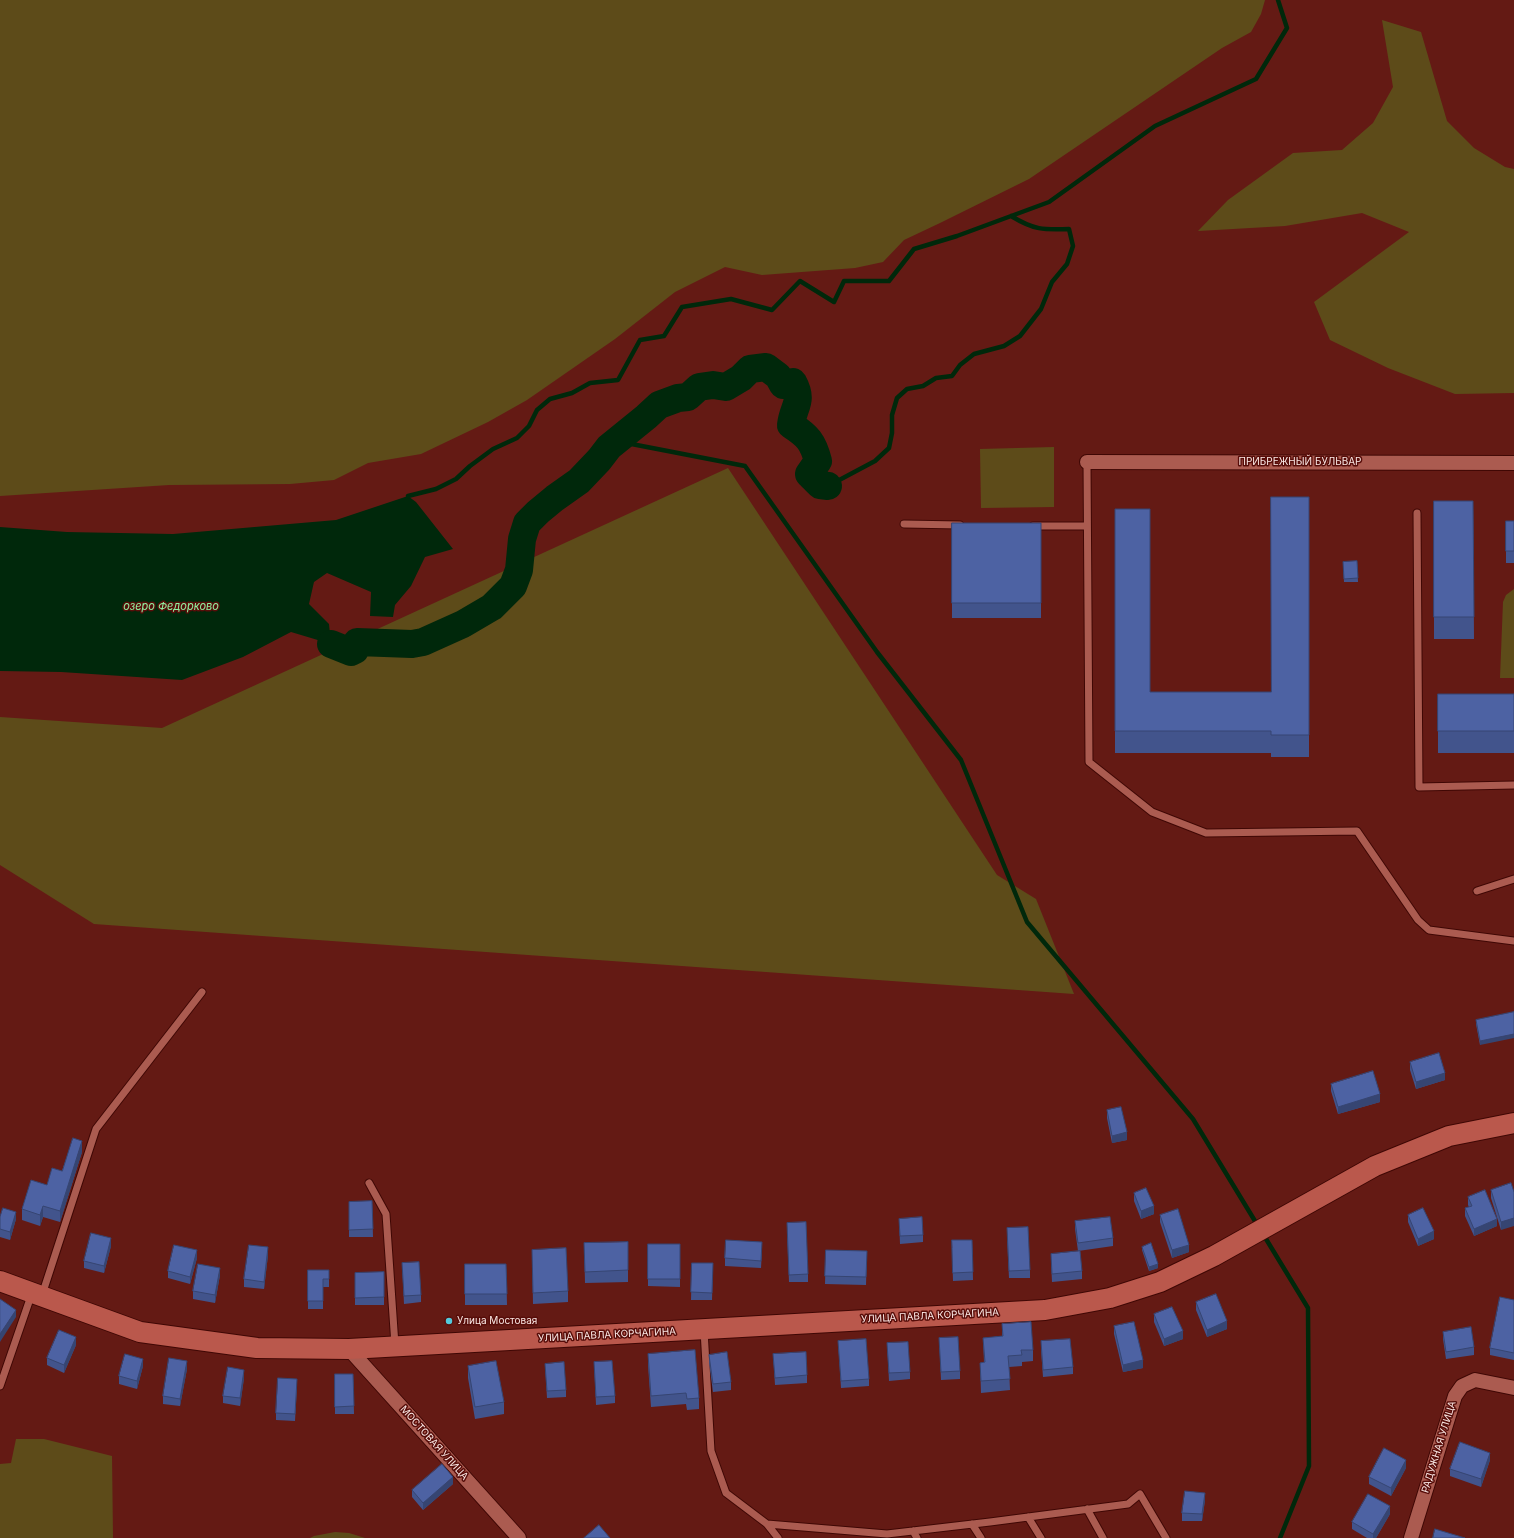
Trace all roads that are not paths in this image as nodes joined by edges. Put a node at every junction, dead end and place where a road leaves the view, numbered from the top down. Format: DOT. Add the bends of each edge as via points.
graph roads {
  1 [pos="1087,462"];
  2 [pos="1514,462"];
  3 [pos="1417,513"];
  4 [pos="904,524"];
  5 [pos="968,525"];
  6 [pos="1023,526"];
  7 [pos="1087,526"];
  8 [pos="1514,785"];
  9 [pos="1514,879"];
  10 [pos="1477,891"];
  11 [pos="1514,941"];
  12 [pos="202,992"];
  13 [pos="1514,1123"];
  14 [pos="369,1183"];
  15 [pos="0,1281"];
  16 [pos="37,1295"];
  17 [pos="704,1330"];
  18 [pos="395,1345"];
  19 [pos="349,1349"];
  20 [pos="0,1386"];
  21 [pos="1514,1388"];
  22 [pos="1087,1509"];
  23 [pos="1028,1517"];
  24 [pos="767,1524"];
  25 [pos="972,1524"];
  26 [pos="848,1531"];
  27 [pos="913,1531"];
  28 [pos="519,1538"];
  29 [pos="778,1538"];
  30 [pos="853,1538"];
  31 [pos="917,1538"];
  32 [pos="981,1538"];
  33 [pos="1041,1538"];
  34 [pos="1103,1538"];
  35 [pos="1166,1538"];
  36 [pos="1411,1538"];
  1 -- 2 [label="street, ПРИБРЕЖНЫЙ БУЛЬВАР"];
  1 -- 7 [label="lane"];
  3 -- 8 [label="lane" via="1419,787"];
  4 -- 5 [label="lane"];
  6 -- 7 [label="lane"];
  7 -- 11 [label="lane" via="1089,762 1152,812 1206,833 1357,831 1418,920 1429,930"];
  9 -- 10 [label="lane"];
  12 -- 16 [label="lane" via="96,1129"];
  13 -- 17 [label="main road, УЛИЦА ПАВЛА КОРЧАГИНА" via="1449,1136 1374,1166 1214,1256 1160,1282 1110,1298 1045,1310"];
  14 -- 18 [label="lane" via="386,1214"];
  15 -- 16 [label="main road, УЛИЦА ПАВЛА КОРЧАГИНА"];
  16 -- 19 [label="main road, УЛИЦА ПАВЛА КОРЧАГИНА" via="140,1332 257,1348"];
  16 -- 20 [label="lane"];
  17 -- 18 [label="main road, УЛИЦА ПАВЛА КОРЧАГИНА"];
  17 -- 24 [label="lane" via="711,1451 726,1493"];
  18 -- 19 [label="main road, УЛИЦА ПАВЛА КОРЧАГИНА"];
  19 -- 28 [label="street, МОСТОВАЯ УЛИЦА"];
  21 -- 36 [label="street, РАДУЖНАЯ УЛИЦА" via="1476,1380 1462,1386 1455,1396"];
  22 -- 23 [label="lane"];
  22 -- 34 [label="lane"];
  22 -- 35 [label="lane" via="1128,1504 1140,1494"];
  23 -- 25 [label="lane"];
  23 -- 33 [label="lane"];
  24 -- 26 [label="lane"];
  24 -- 29 [label="lane"];
  25 -- 27 [label="lane"];
  25 -- 32 [label="lane"];
  26 -- 27 [label="lane" via="887,1534"];
  26 -- 30 [label="lane"];
  27 -- 31 [label="lane"];
}
